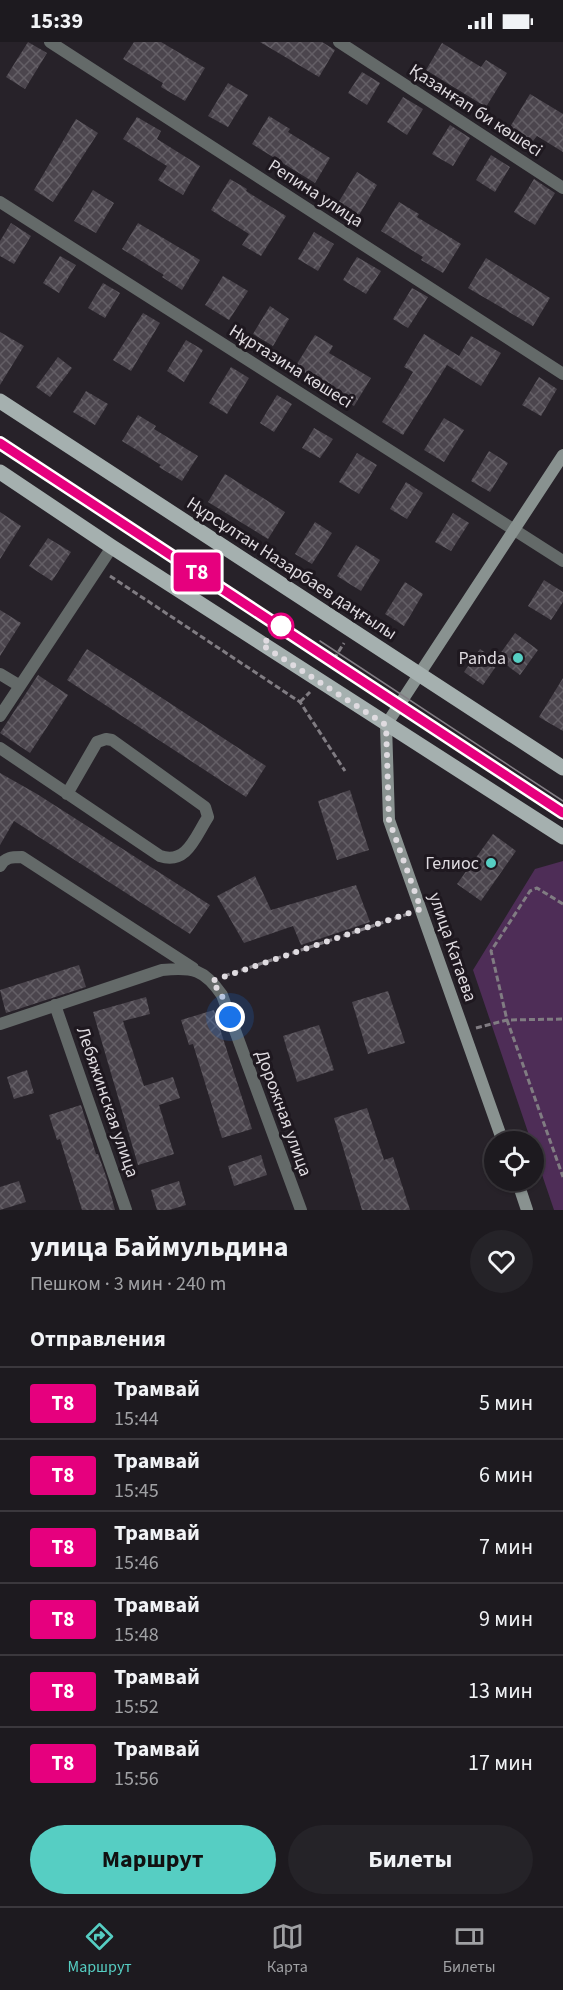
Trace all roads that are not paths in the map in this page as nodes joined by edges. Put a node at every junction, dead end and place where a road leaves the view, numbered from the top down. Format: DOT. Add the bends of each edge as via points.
graph roads {
  1 [pos="50,42"];
  2 [pos="339,42"];
  3 [pos="563,188"];
  4 [pos="0,202"];
  5 [pos="563,374"];
  6 [pos="0,401"];
  7 [pos="563,455"];
  8 [pos="0,472"];
  9 [pos="515,529"];
  10 [pos="112,548"];
  11 [pos="563,561"];
  12 [pos="0,674"];
  13 [pos="420,675"];
  14 [pos="20,686"];
  15 [pos="0,716"];
  16 [pos="386,725"];
  17 [pos="0,748"];
  18 [pos="563,768"];
  19 [pos="67,794"];
  20 [pos="563,837"];
  21 [pos="0,866"];
  22 [pos="199,971"];
  23 [pos="55,1005"];
  24 [pos="0,1024"];
  25 [pos="499,1131"];
  26 [pos="521,1191"];
  27 [pos="126,1210"];
  28 [pos="301,1210"];
  29 [pos="527,1210"];
  1 -- 5 [label="street, Репина улица"];
  2 -- 3 [label="street, Қазанғап би көшесі"];
  4 -- 9 [label="street, Нұртазина көшесі"];
  6 -- 13 [label="main road, Нұрсұлтан Назарбаев даңғылы"];
  7 -- 9 [label="street"];
  8 -- 10 [label="main road"];
  9 -- 11 [label="street, Нұртазина көшесі"];
  9 -- 13 [label="street"];
  10 -- 14 [label="street"];
  10 -- 16 [label="main road"];
  12 -- 14 [label="street"];
  13 -- 16 [label="street"];
  13 -- 18 [label="main road, Нұрсұлтан Назарбаев даңғылы"];
  14 -- 15 [label="street"];
  16 -- 20 [label="main road"];
  16 -- 25 [label="street, улица Катаева" via="389,820"];
  17 -- 19 [label="street"];
  19 -- 19 [label="street" via="169,859 183,855 208,817 205,807 106,739 98,742"];
  21 -- 22 [label="street, Дорожная улица" via="12,856 22,857"];
  22 -- 23 [label="street" via="162,970"];
  22 -- 28 [label="street, Дорожная улица" via="222,996"];
  23 -- 24 [label="street"];
  23 -- 27 [label="street, Лебяжинская улица"];
  26 -- 29 [label="street"];
}
